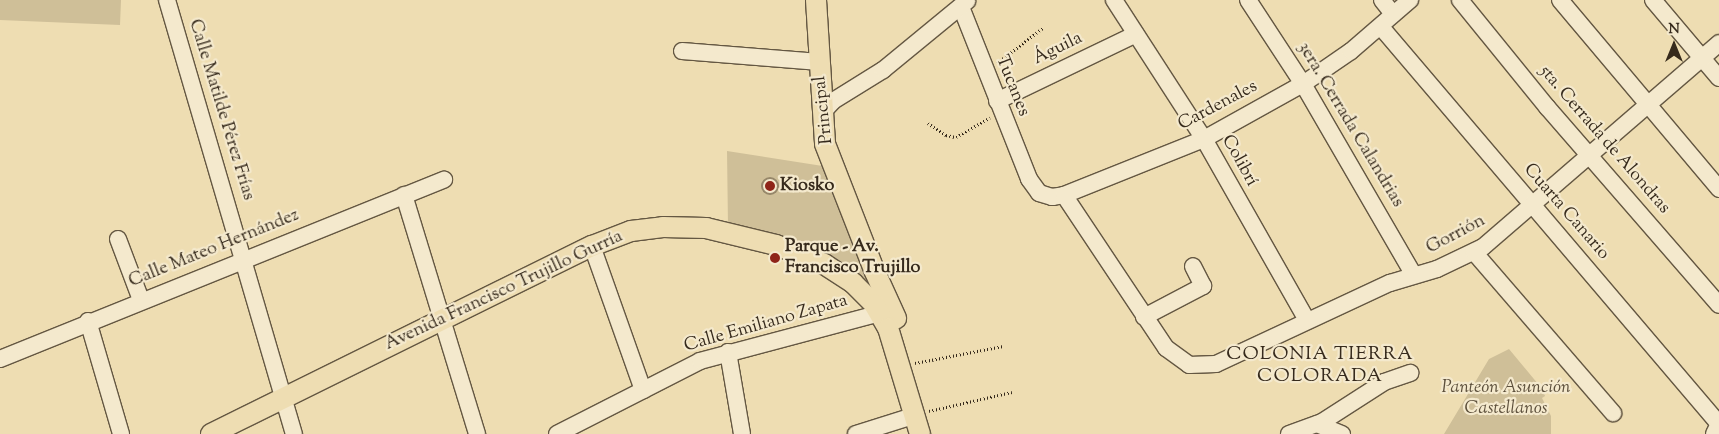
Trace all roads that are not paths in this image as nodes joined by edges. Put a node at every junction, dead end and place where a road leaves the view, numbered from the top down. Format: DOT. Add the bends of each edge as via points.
graph roads {
  1 [pos="167,0"];
  2 [pos="816,0"];
  3 [pos="1114,0"];
  4 [pos="1248,0"];
  5 [pos="1382,0"];
  6 [pos="1410,0"];
  7 [pos="1460,0"];
  8 [pos="1560,0"];
  9 [pos="1653,0"];
  10 [pos="965,3"];
  11 [pos="1393,14"];
  12 [pos="1381,27"];
  13 [pos="1136,34"];
  14 [pos="1719,43"];
  15 [pos="682,51"];
  16 [pos="1703,59"];
  17 [pos="820,62"];
  18 [pos="1719,78"];
  19 [pos="1303,84"];
  20 [pos="999,105"];
  21 [pos="1648,105"];
  22 [pos="822,113"];
  23 [pos="1204,139"];
  24 [pos="1591,156"];
  25 [pos="1028,179"];
  26 [pos="444,180"];
  27 [pos="1719,189"];
  28 [pos="404,194"];
  29 [pos="1064,195"];
  30 [pos="1534,204"];
  31 [pos="118,239"];
  32 [pos="592,246"];
  33 [pos="1474,252"];
  34 [pos="244,258"];
  35 [pos="1193,266"];
  36 [pos="874,272"];
  37 [pos="1413,274"];
  38 [pos="853,283"];
  39 [pos="141,300"];
  40 [pos="1719,305"];
  41 [pos="881,313"];
  42 [pos="1144,318"];
  43 [pos="441,320"];
  44 [pos="1306,320"];
  45 [pos="88,321"];
  46 [pos="728,352"];
  47 [pos="0,359"];
  48 [pos="1410,373"];
  49 [pos="643,390"];
  50 [pos="284,398"];
  51 [pos="1613,413"];
  52 [pos="922,420"];
  53 [pos="1317,424"];
  54 [pos="1719,424"];
  55 [pos="121,434"];
  56 [pos="212,434"];
  57 [pos="294,434"];
  58 [pos="477,434"];
  59 [pos="557,434"];
  60 [pos="742,434"];
  61 [pos="856,434"];
  62 [pos="934,434"];
  63 [pos="1289,434"];
  64 [pos="1342,434"];
  65 [pos="1714,434"];
  1 -- 34 [label="street, Calle Matilde Pérez Frías"];
  2 -- 17 [label="main road, Principal"];
  3 -- 13 [label="street, Colibrí"];
  4 -- 19 [label="street, 3era. Cerrada Calandrias"];
  5 -- 11 [label="street"];
  6 -- 11 [label="street, Cardenales"];
  7 -- 24 [label="street, 5ta. Cerrada de Alondras"];
  8 -- 21 [label="street"];
  9 -- 16 [label="street"];
  10 -- 20 [label="street, Tucanes" via="984,73"];
  10 -- 22 [label="street" via="884,70 833,100"];
  11 -- 12 [label="street, Cardenales"];
  12 -- 19 [label="street, Cardenales"];
  12 -- 30 [label="street, Cuarta Canario"];
  13 -- 20 [label="street, Águila"];
  13 -- 23 [label="street, Colibrí"];
  14 -- 16 [label="street, Gorrión"];
  15 -- 17 [label="street"];
  16 -- 18 [label="street"];
  16 -- 21 [label="street, Gorrión"];
  17 -- 22 [label="main road, Principal"];
  19 -- 23 [label="street, Cardenales"];
  19 -- 37 [label="street, 3era. Cerrada Calandrias"];
  20 -- 25 [label="street, Tucanes"];
  21 -- 24 [label="street, Gorrión"];
  21 -- 27 [label="street"];
  22 -- 36 [label="main road, Principal" via="825,144"];
  23 -- 29 [label="street, Cardenales"];
  23 -- 44 [label="street, Colibrí"];
  24 -- 30 [label="street, Gorrión"];
  24 -- 40 [label="street, 5ta. Cerrada de Alondras"];
  25 -- 29 [label="street, Cardenales" via="1044,196"];
  26 -- 28 [label="street, Calle Mateo Hernández"];
  28 -- 34 [label="street, Calle Mateo Hernández"];
  28 -- 43 [label="street"];
  29 -- 42 [label="street, Gorrión"];
  30 -- 33 [label="street, Gorrión"];
  30 -- 54 [label="street, Cuarta Canario"];
  31 -- 39 [label="street"];
  32 -- 38 [label="main road, Avenida Francisco Trujillo Gurría" via="646,228 706,228 791,250 824,264"];
  32 -- 43 [label="main road, Avenida Francisco Trujillo Gurría"];
  32 -- 49 [label="street"];
  33 -- 37 [label="street, Gorrión" via="1437,269"];
  33 -- 51 [label="street"];
  34 -- 39 [label="street, Calle Mateo Hernández"];
  34 -- 50 [label="street, Calle Matilde Pérez Frías"];
  35 -- 42 [label="street" via="1203,286"];
  36 -- 38 [label="main road" via="866,284"];
  36 -- 52 [label="main road, Principal" via="915,363"];
  37 -- 44 [label="street, Gorrión"];
  38 -- 41 [label="main road, Avenida Francisco Trujillo Gurría"];
  39 -- 45 [label="street, Calle Mateo Hernández"];
  41 -- 46 [label="street, Calle Emiliano Zapata"];
  41 -- 52 [label="main road, Avenida Francisco Trujillo Gurría"];
  42 -- 44 [label="street, Gorrión" via="1166,348 1182,362 1207,366"];
  43 -- 50 [label="main road, Avenida Francisco Trujillo Gurría"];
  43 -- 58 [label="street"];
  45 -- 47 [label="street, Calle Mateo Hernández"];
  45 -- 55 [label="street"];
  46 -- 49 [label="street, Calle Emiliano Zapata" via="687,366"];
  46 -- 60 [label="street"];
  48 -- 53 [label="street" via="1384,382"];
  49 -- 59 [label="street, Calle Emiliano Zapata"];
  50 -- 56 [label="main road, Avenida Francisco Trujillo Gurría"];
  50 -- 57 [label="street, Calle Matilde Pérez Frías"];
  52 -- 61 [label="street"];
  52 -- 62 [label="main road"];
  53 -- 63 [label="street"];
  53 -- 64 [label="street"];
  54 -- 65 [label="street"];
}
